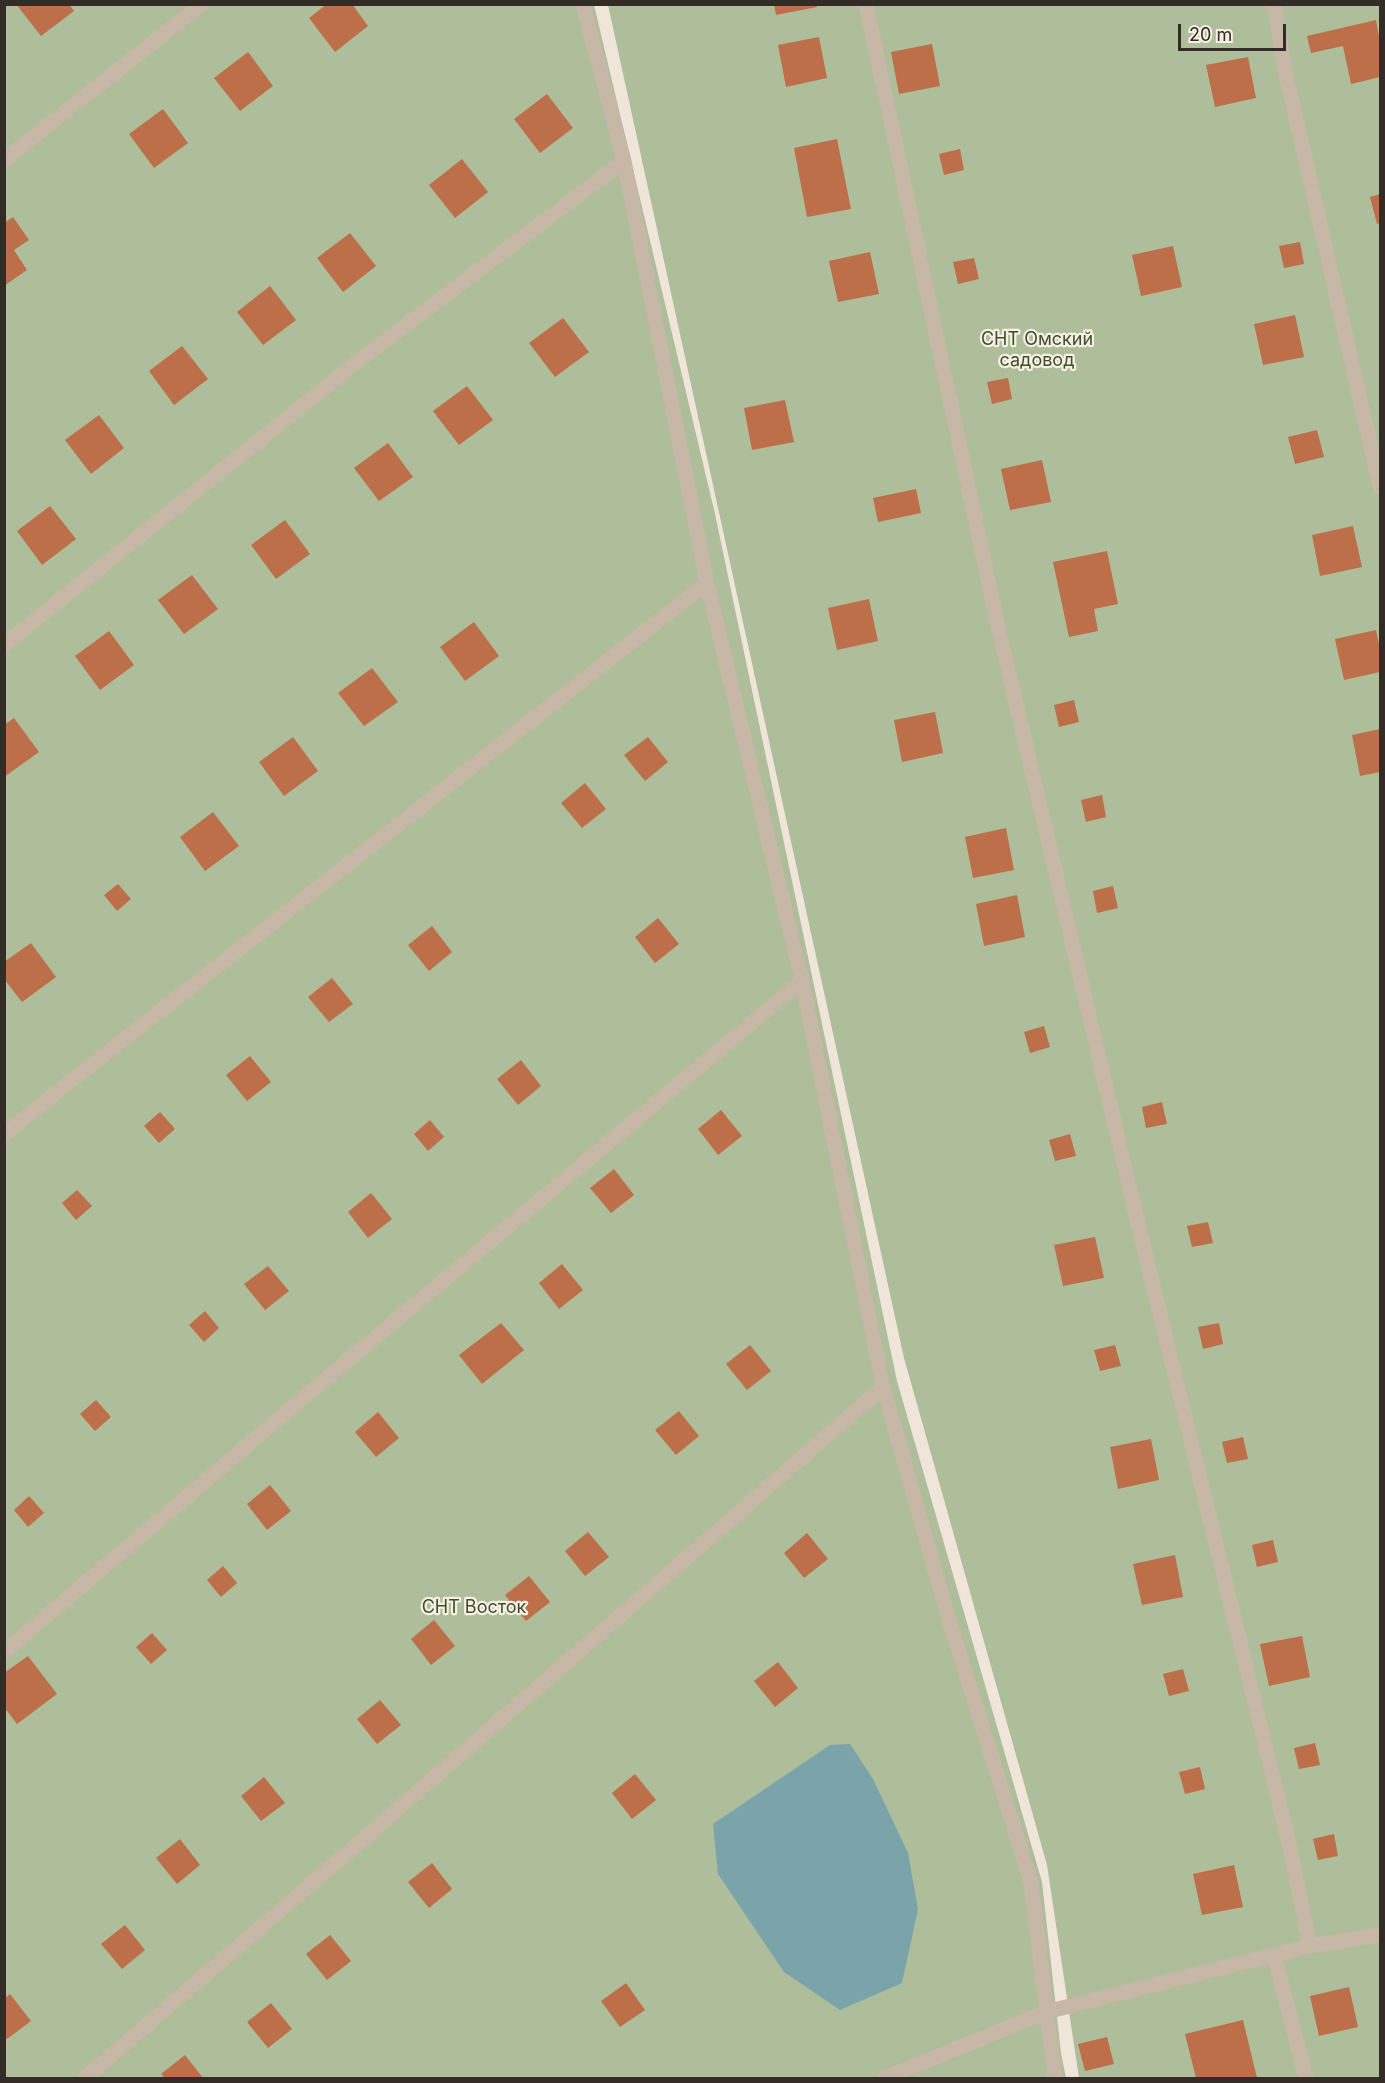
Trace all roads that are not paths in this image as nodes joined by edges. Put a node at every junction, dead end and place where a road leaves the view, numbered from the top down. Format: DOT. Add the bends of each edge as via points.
graph roads {
  1 [pos="202,4"];
  2 [pos="583,4"];
  3 [pos="866,4"];
  4 [pos="1274,4"];
  5 [pos="4,160"];
  6 [pos="624,161"];
  7 [pos="1380,487"];
  8 [pos="707,583"];
  9 [pos="4,645"];
  10 [pos="802,981"];
  11 [pos="4,1135"];
  12 [pos="883,1387"];
  13 [pos="4,1652"];
  14 [pos="1380,1935"];
  15 [pos="1310,1946"];
  16 [pos="1274,1955"];
  17 [pos="1046,2012"];
  18 [pos="86,2079"];
  19 [pos="885,2079"];
  20 [pos="1055,2079"];
  21 [pos="1306,2079"];
  1 -- 5 [label="lane"];
  2 -- 6 [label="lane"];
  3 -- 15 [label="lane" via="998,622 1139,1228 1289,1843"];
  4 -- 7 [label="lane" via="1285,70"];
  6 -- 8 [label="lane"];
  6 -- 9 [label="lane" via="362,358"];
  8 -- 10 [label="lane"];
  8 -- 11 [label="lane"];
  10 -- 12 [label="lane"];
  10 -- 13 [label="lane"];
  12 -- 17 [label="lane" via="949,1620 1031,1882"];
  12 -- 18 [label="lane"];
  14 -- 15 [label="lane"];
  15 -- 16 [label="lane"];
  16 -- 17 [label="lane"];
  16 -- 21 [label="lane"];
  17 -- 19 [label="lane"];
  17 -- 20 [label="lane"];
}
